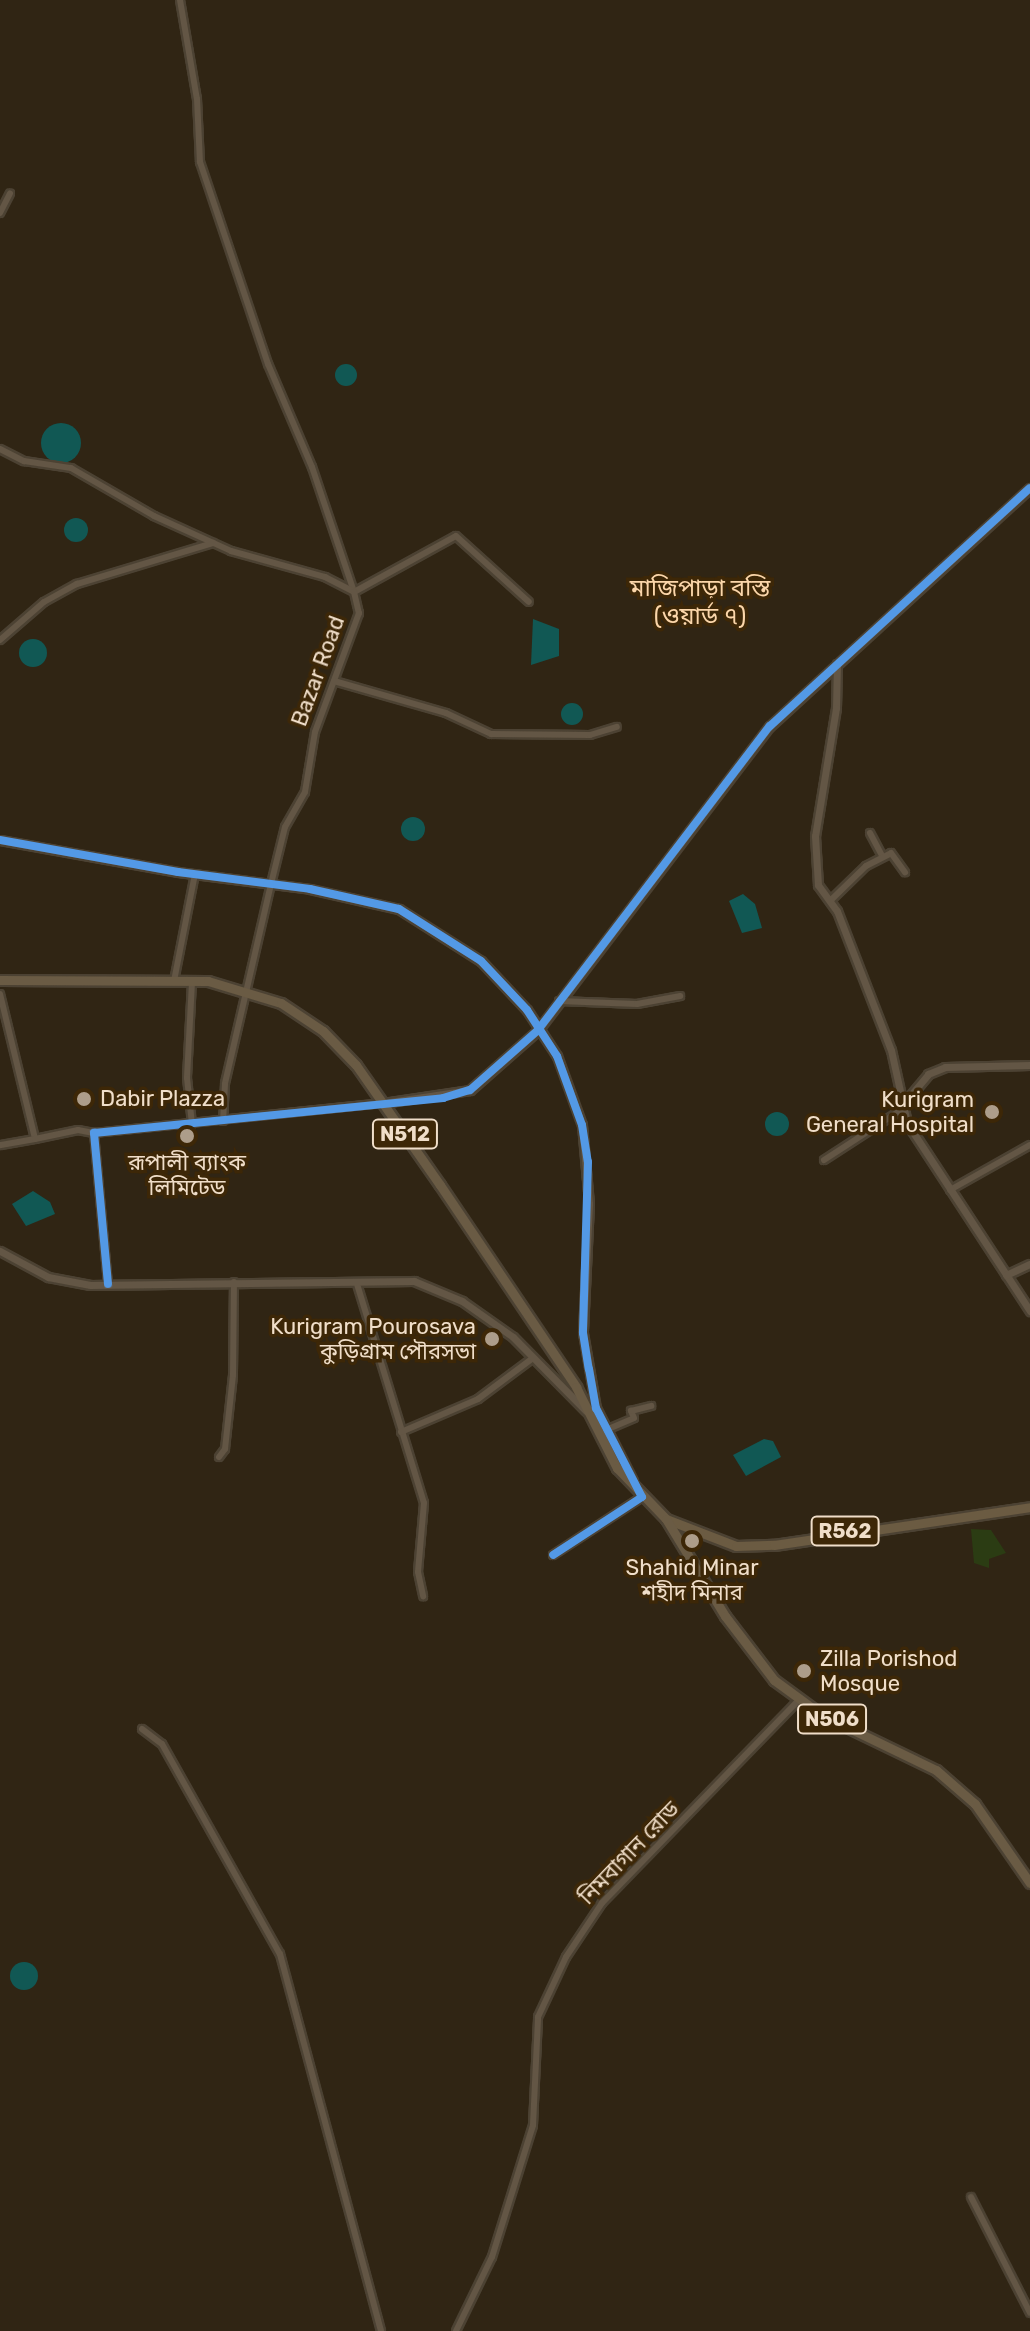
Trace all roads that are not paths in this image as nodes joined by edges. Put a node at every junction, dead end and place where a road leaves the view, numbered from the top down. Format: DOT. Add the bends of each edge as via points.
graph roads {
  1 [pos="180,0"];
  2 [pos="10,193"];
  3 [pos="0,213"];
  4 [pos="0,449"];
  5 [pos="1030,488"];
  6 [pos="213,543"];
  7 [pos="354,592"];
  8 [pos="529,602"];
  9 [pos="0,640"];
  10 [pos="838,662"];
  11 [pos="334,681"];
  12 [pos="617,727"];
  13 [pos="870,833"];
  14 [pos="0,840"];
  15 [pos="883,857"];
  16 [pos="905,872"];
  17 [pos="195,874"];
  18 [pos="271,884"];
  19 [pos="830,901"];
  20 [pos="0,980"];
  21 [pos="174,981"];
  22 [pos="192,982"];
  23 [pos="246,993"];
  24 [pos="0,994"];
  25 [pos="680,996"];
  26 [pos="559,1001"];
  27 [pos="538,1030"];
  28 [pos="1030,1065"];
  29 [pos="383,1103"];
  30 [pos="900,1109"];
  31 [pos="223,1121"];
  32 [pos="192,1124"];
  33 [pos="94,1133"];
  34 [pos="35,1139"];
  35 [pos="0,1145"];
  36 [pos="1030,1145"];
  37 [pos="824,1160"];
  38 [pos="950,1190"];
  39 [pos="0,1251"];
  40 [pos="1030,1264"];
  41 [pos="1006,1275"];
  42 [pos="234,1282"];
  43 [pos="108,1284"];
  44 [pos="357,1284"];
  45 [pos="1030,1311"];
  46 [pos="533,1358"];
  47 [pos="651,1406"];
  48 [pos="587,1412"];
  49 [pos="606,1430"];
  50 [pos="401,1432"];
  51 [pos="219,1457"];
  52 [pos="642,1497"];
  53 [pos="1030,1507"];
  54 [pos="666,1519"];
  55 [pos="553,1555"];
  56 [pos="423,1596"];
  57 [pos="798,1701"];
  58 [pos="142,1729"];
  59 [pos="1030,1883"];
  60 [pos="971,2197"];
  61 [pos="1030,2313"];
  62 [pos="381,2331"];
  63 [pos="456,2331"];
  1 -- 7 [label="street" via="197,99 200,162 268,364 312,467"];
  2 -- 3 [label="street"];
  4 -- 6 [label="street, Bazar Road" via="24,461 71,468"];
  5 -- 10 [label="street"];
  6 -- 7 [label="street, Bazar Road" via="325,577"];
  6 -- 9 [label="street" via="77,584 44,602"];
  7 -- 8 [label="street" via="456,536"];
  7 -- 11 [label="street, Bazar Road" via="359,613"];
  10 -- 19 [label="street" via="813,859 818,885"];
  10 -- 26 [label="street" via="770,726"];
  11 -- 12 [label="street" via="446,713 491,734 590,735"];
  11 -- 18 [label="street, Bazar Road" via="312,741 305,792 285,827"];
  13 -- 15 [label="street"];
  14 -- 17 [label="street"];
  15 -- 16 [label="street" via="896,856"];
  15 -- 19 [label="street"];
  17 -- 18 [label="street"];
  17 -- 21 [label="street" via="175,955"];
  18 -- 23 [label="street, Bazar Road"];
  18 -- 27 [label="street" via="399,909 481,961"];
  19 -- 30 [label="street" via="891,1050 903,1092"];
  20 -- 21 [label="highway, N512"];
  21 -- 22 [label="highway, N512"];
  22 -- 23 [label="highway, N512"];
  22 -- 32 [label="street" via="187,1078"];
  23 -- 29 [label="highway, N512" via="281,1003 323,1031"];
  23 -- 31 [label="street, Bazar Road" via="225,1084"];
  24 -- 34 [label="street"];
  25 -- 26 [label="street" via="637,1004"];
  26 -- 27 [label="street"];
  27 -- 29 [label="street" via="470,1090"];
  27 -- 49 [label="street" via="568,1081 582,1125 589,1204 583,1333 596,1408"];
  28 -- 30 [label="street" via="945,1067 928,1074"];
  29 -- 31 [label="street"];
  29 -- 48 [label="highway, N512" via="576,1387"];
  30 -- 37 [label="street"];
  30 -- 38 [label="street"];
  31 -- 32 [label="street"];
  32 -- 33 [label="street"];
  33 -- 34 [label="street" via="78,1130"];
  33 -- 43 [label="street"];
  34 -- 35 [label="street"];
  36 -- 38 [label="street"];
  38 -- 41 [label="street"];
  39 -- 43 [label="street" via="48,1277"];
  40 -- 41 [label="street"];
  41 -- 45 [label="street"];
  42 -- 43 [label="street"];
  42 -- 44 [label="street"];
  42 -- 51 [label="street" via="233,1375 225,1449"];
  44 -- 46 [label="street" via="414,1281 462,1301"];
  44 -- 50 [label="street"];
  46 -- 48 [label="street"];
  46 -- 50 [label="street" via="478,1399"];
  47 -- 49 [label="street" via="631,1411 634,1418"];
  48 -- 52 [label="highway, N512" via="617,1468"];
  49 -- 52 [label="street"];
  50 -- 56 [label="street" via="426,1517 418,1572"];
  52 -- 54 [label="highway, N512"];
  52 -- 55 [label="street"];
  53 -- 54 [label="main road, R562" via="774,1545 736,1546"];
  54 -- 57 [label="highway, N506" via="725,1616 774,1680"];
  57 -- 59 [label="highway, N506" via="936,1770 975,1804"];
  57 -- 63 [label="street, নিমবাগান রোড" via="602,1903 566,1957 538,2017 533,2125 492,2257"];
  58 -- 62 [label="street" via="162,1744 280,1954"];
  60 -- 61 [label="street"];
}
